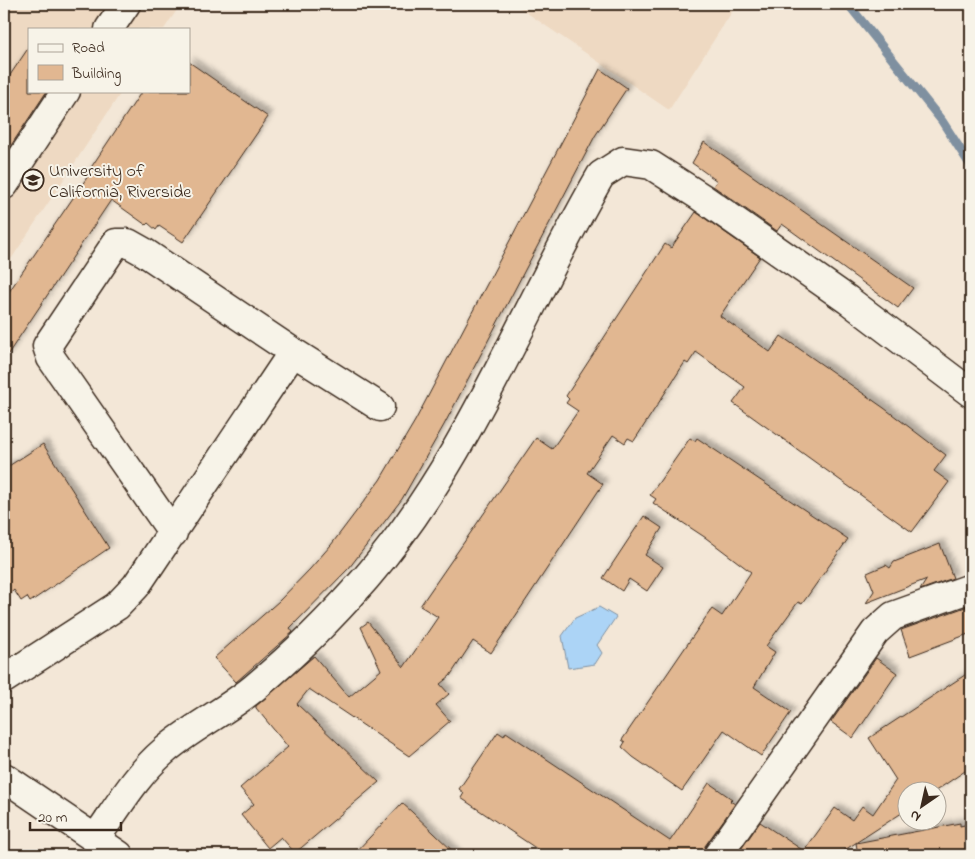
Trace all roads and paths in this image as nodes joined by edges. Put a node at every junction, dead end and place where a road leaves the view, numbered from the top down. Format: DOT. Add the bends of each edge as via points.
graph roads {
  1 [pos="126,4"];
  2 [pos="110,28"];
  3 [pos="65,92"];
  4 [pos="4,185"];
  5 [pos="293,352"];
  6 [pos="971,393"];
  7 [pos="380,406"];
  8 [pos="173,533"];
  9 [pos="971,588"];
  10 [pos="4,679"];
  11 [pos="4,777"];
  12 [pos="96,839"];
  13 [pos="119,855"];
  14 [pos="718,855"];
  1 -- 2 [label="street"];
  3 -- 4 [label="street"];
  5 -- 7 [label="street"];
  5 -- 8 [label="street"];
  5 -- 8 [label="street" via="128,243 116,243 54,335 47,346 51,358"];
  6 -- 12 [label="street" via="848,300 702,197 651,164 623,161 601,175 472,421 408,523 367,577 321,629 253,689 163,751 144,771"];
  8 -- 10 [label="street" via="136,586 117,606"];
  9 -- 14 [label="street" via="893,616 875,632"];
  11 -- 12 [label="street"];
  12 -- 13 [label="street"];
}
